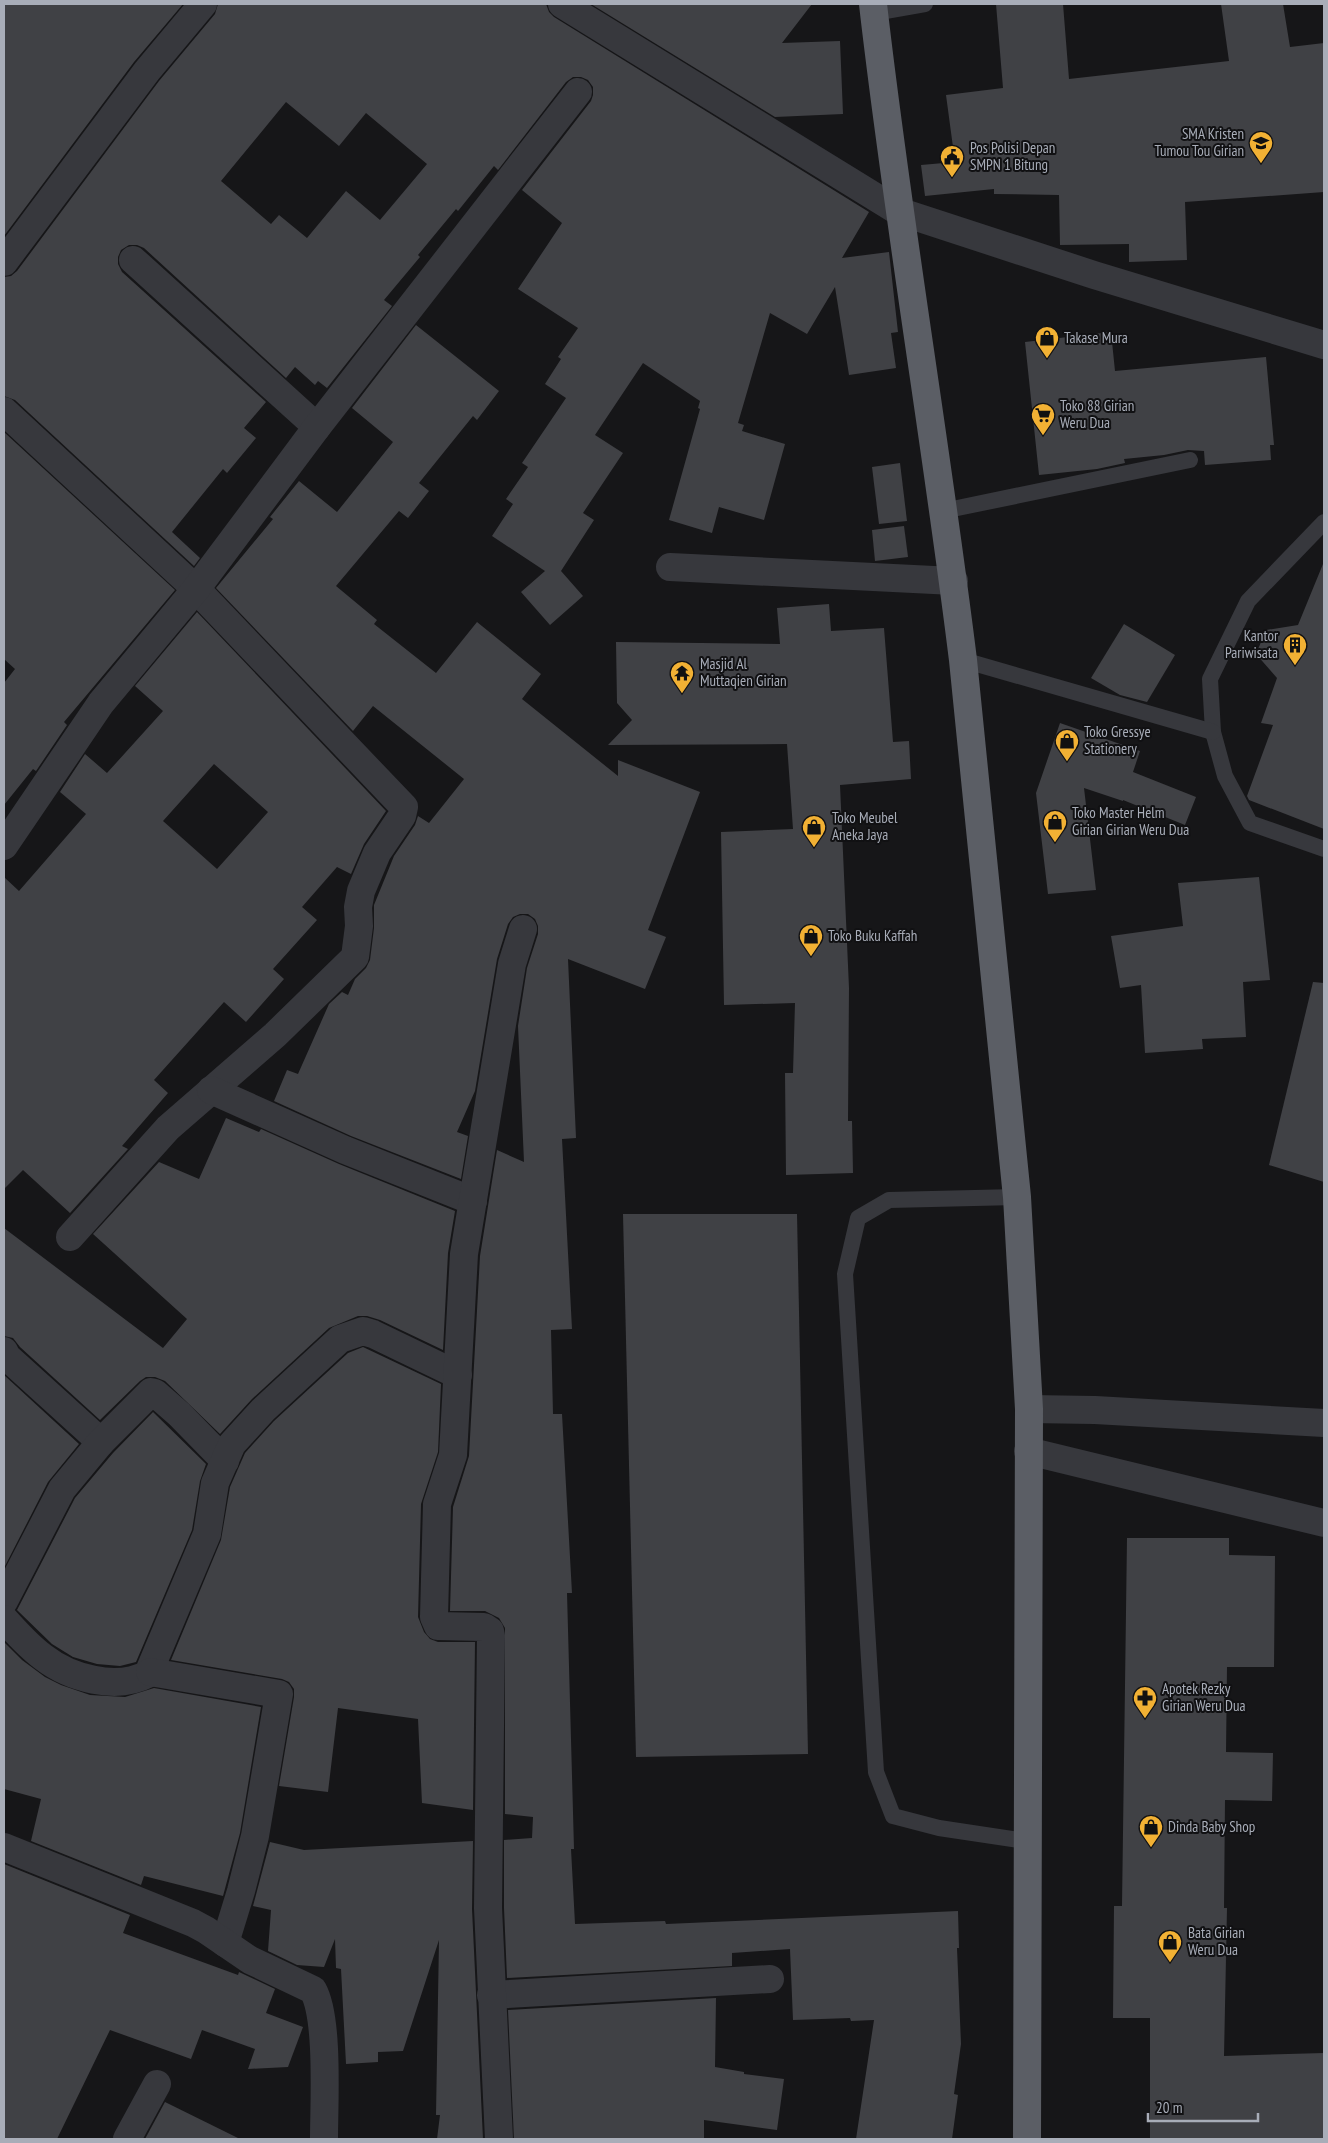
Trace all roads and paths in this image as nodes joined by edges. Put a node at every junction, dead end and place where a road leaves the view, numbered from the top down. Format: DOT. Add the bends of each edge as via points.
graph roads {
  1 [pos="203,4"];
  2 [pos="562,4"];
  3 [pos="925,4"];
  4 [pos="873,8"];
  5 [pos="578,92"];
  6 [pos="898,211"];
  7 [pos="133,260"];
  8 [pos="4,262"];
  9 [pos="1324,345"];
  10 [pos="4,411"];
  11 [pos="317,427"];
  12 [pos="1190,460"];
  13 [pos="943,511"];
  14 [pos="1324,522"];
  15 [pos="670,567"];
  16 [pos="954,580"];
  17 [pos="196,589"];
  18 [pos="963,660"];
  19 [pos="1213,732"];
  20 [pos="4,846"];
  21 [pos="1324,849"];
  22 [pos="523,929"];
  23 [pos="211,1090"];
  24 [pos="1017,1197"];
  25 [pos="473,1201"];
  26 [pos="70,1237"];
  27 [pos="4,1350"];
  28 [pos="458,1374"];
  29 [pos="1029,1409"];
  30 [pos="1324,1423"];
  31 [pos="101,1442"];
  32 [pos="1028,1451"];
  33 [pos="224,1461"];
  34 [pos="1324,1523"];
  35 [pos="4,1601"];
  36 [pos="4,1619"];
  37 [pos="150,1672"];
  38 [pos="1026,1841"];
  39 [pos="4,1847"];
  40 [pos="225,1943"];
  41 [pos="770,1979"];
  42 [pos="491,1995"];
  43 [pos="156,2084"];
  44 [pos="127,2139"];
  45 [pos="324,2139"];
  46 [pos="499,2139"];
  47 [pos="1027,2139"];
  1 -- 8 [label="street" via="147,71"];
  2 -- 6 [label="street"];
  3 -- 4 [label="lane"];
  4 -- 6 [label="highway"];
  5 -- 11 [label="street"];
  6 -- 9 [label="street"];
  6 -- 13 [label="highway"];
  7 -- 11 [label="street"];
  10 -- 17 [label="street"];
  11 -- 17 [label="street"];
  12 -- 13 [label="lane"];
  13 -- 16 [label="highway"];
  14 -- 19 [label="lane" via="1248,601 1210,679"];
  15 -- 16 [label="street"];
  16 -- 18 [label="highway"];
  17 -- 20 [label="street" via="101,703"];
  17 -- 23 [label="street" via="404,807 402,816 377,853 361,892 355,957 275,1035"];
  18 -- 19 [label="lane"];
  18 -- 24 [label="highway"];
  19 -- 21 [label="lane" via="1225,776 1250,823"];
  22 -- 25 [label="street" via="512,964"];
  23 -- 25 [label="street" via="345,1150"];
  23 -- 26 [label="street" via="168,1128"];
  24 -- 29 [label="highway"];
  24 -- 38 [label="lane" via="889,1200 858,1218 845,1274 876,1772 894,1816 940,1828"];
  25 -- 28 [label="street" via="464,1254"];
  27 -- 31 [label="street"];
  28 -- 33 [label="street" via="373,1334 352,1334 340,1339 263,1410 232,1444"];
  28 -- 42 [label="street" via="453,1455 437,1504 434,1618 438,1626 484,1627 490,1631 488,1908"];
  29 -- 30 [label="street"];
  29 -- 32 [label="highway"];
  31 -- 33 [label="street" via="151,1392 179,1414"];
  31 -- 35 [label="street" via="62,1489"];
  32 -- 34 [label="street"];
  32 -- 38 [label="highway"];
  33 -- 37 [label="street" via="214,1483 207,1534"];
  36 -- 37 [label="street" via="42,1657 62,1669 103,1682 137,1680"];
  37 -- 40 [label="street" via="279,1694 255,1836"];
  38 -- 47 [label="highway"];
  39 -- 40 [label="street" via="193,1924"];
  40 -- 45 [label="street" via="250,1960 308,1986 316,1996 323,2032"];
  41 -- 42 [label="street"];
  42 -- 46 [label="street"];
  43 -- 44 [label="street"];
}
